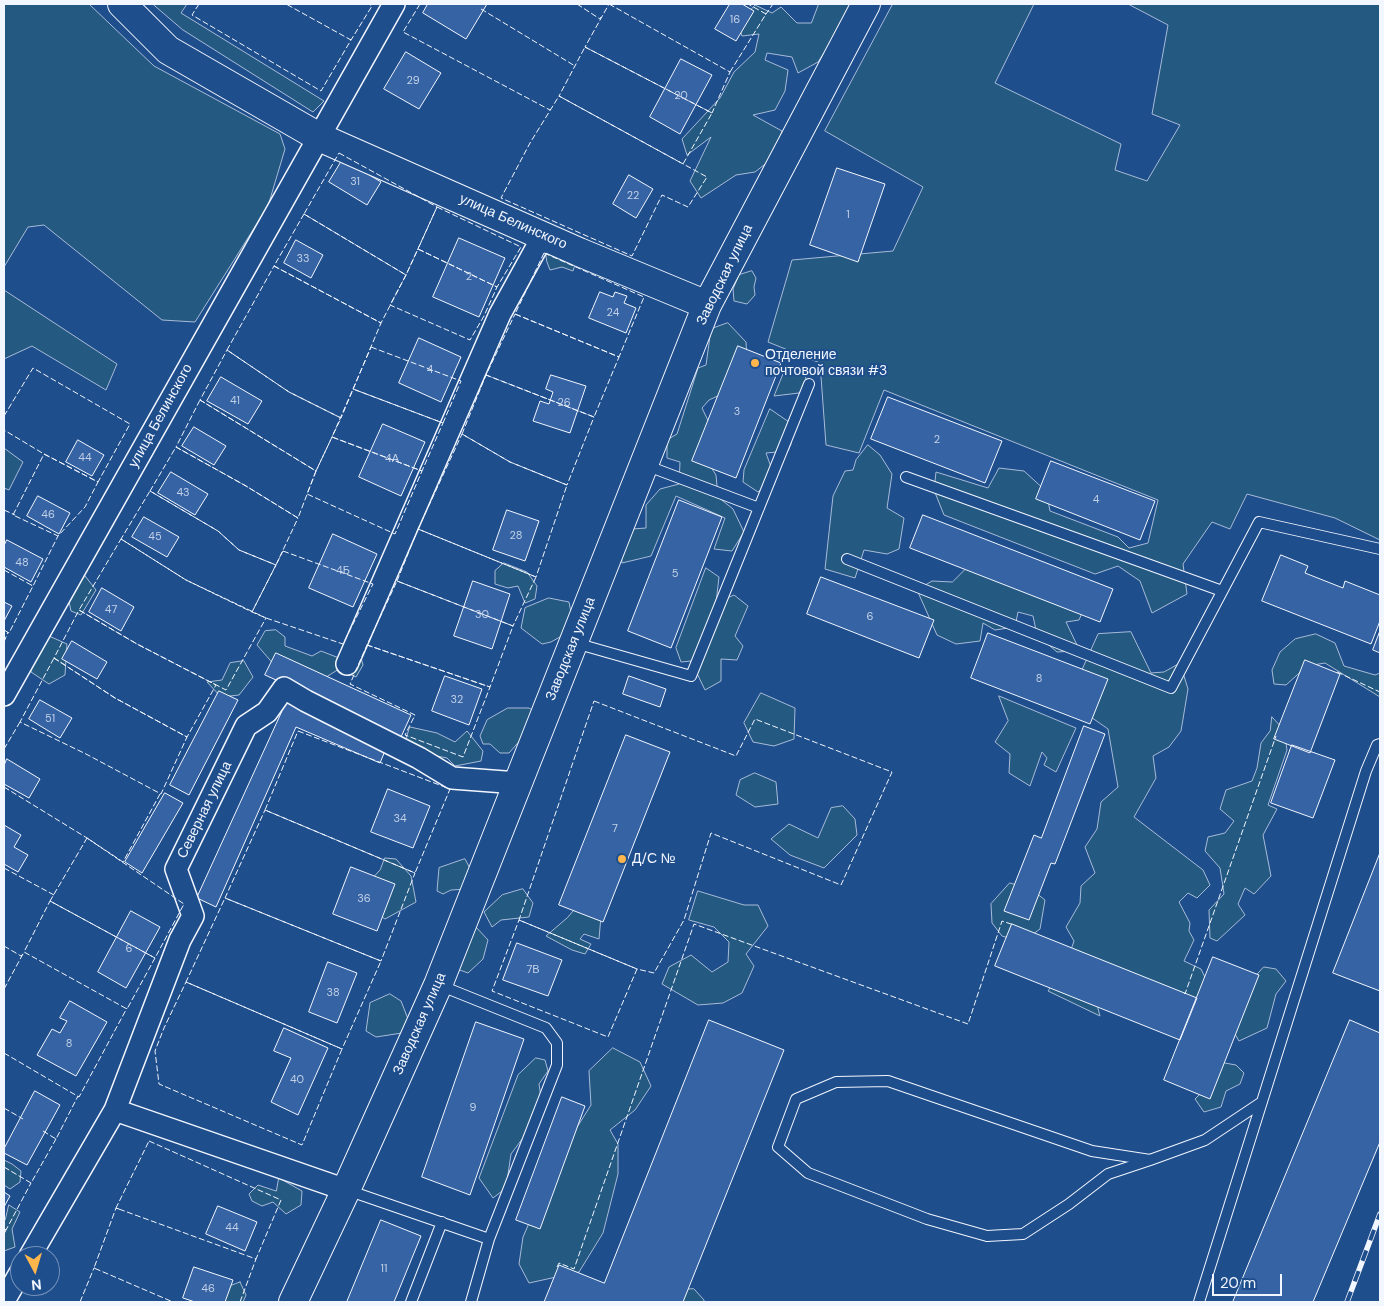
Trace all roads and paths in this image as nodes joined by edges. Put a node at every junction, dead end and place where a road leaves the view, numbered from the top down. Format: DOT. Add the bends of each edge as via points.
graph roads {
  1 [pos="122,4"];
  2 [pos="394,4"];
  3 [pos="866,4"];
  4 [pos="319,137"];
  5 [pos="543,236"];
  6 [pos="707,305"];
  7 [pos="810,384"];
  8 [pos="644,464"];
  9 [pos="906,477"];
  10 [pos="759,508"];
  11 [pos="1380,549"];
  12 [pos="847,559"];
  13 [pos="1222,591"];
  14 [pos="574,642"];
  15 [pos="347,664"];
  16 [pos="4,695"];
  17 [pos="1380,744"];
  18 [pos="518,783"];
  19 [pos="438,985"];
  20 [pos="1262,1102"];
  21 [pos="115,1110"];
  22 [pos="1150,1160"];
  23 [pos="346,1190"];
  24 [pos="442,1222"];
  25 [pos="490,1239"];
  26 [pos="36,1246"];
  27 [pos="293,1302"];
  28 [pos="411,1302"];
  29 [pos="471,1302"];
  30 [pos="1199,1302"];
  1 -- 4 [label="street, улица Белинского" via="168,50"];
  2 -- 4 [label="street, улица Белинского"];
  3 -- 6 [label="street, Заводская улица"];
  4 -- 5 [label="street, улица Белинского"];
  4 -- 16 [label="street, улица Белинского"];
  5 -- 6 [label="street, улица Белинского"];
  5 -- 15 [label="street" via="500,314"];
  6 -- 8 [label="street, Заводская улица"];
  7 -- 10 [label="lane"];
  8 -- 10 [label="lane"];
  8 -- 14 [label="street, Заводская улица"];
  9 -- 13 [label="lane"];
  10 -- 14 [label="lane" via="691,676"];
  11 -- 13 [label="lane" via="1259,522"];
  12 -- 13 [label="lane" via="1171,688"];
  14 -- 18 [label="street, Заводская улица"];
  17 -- 20 [label="lane" via="1366,771"];
  18 -- 19 [label="street, Заводская улица"];
  18 -- 21 [label="street, Северная улица" via="452,778 284,688 267,712 246,726 176,869 193,916 180,940"];
  19 -- 23 [label="street, Заводская улица"];
  19 -- 25 [label="lane" via="546,1028 557,1043 558,1065"];
  20 -- 22 [label="lane" via="1205,1140"];
  20 -- 30 [label="lane"];
  21 -- 23 [label="street"];
  21 -- 26 [label="street, Северная улица"];
  22 -- 22 [label="lane" via="1092,1151 888,1081 836,1082 796,1099 778,1147 808,1173 927,1219 987,1236 1023,1234 1108,1174"];
  23 -- 24 [label="lane"];
  23 -- 27 [label="street, Заводская улица"];
  24 -- 25 [label="lane"];
  24 -- 28 [label="lane"];
  25 -- 29 [label="lane"];
}
